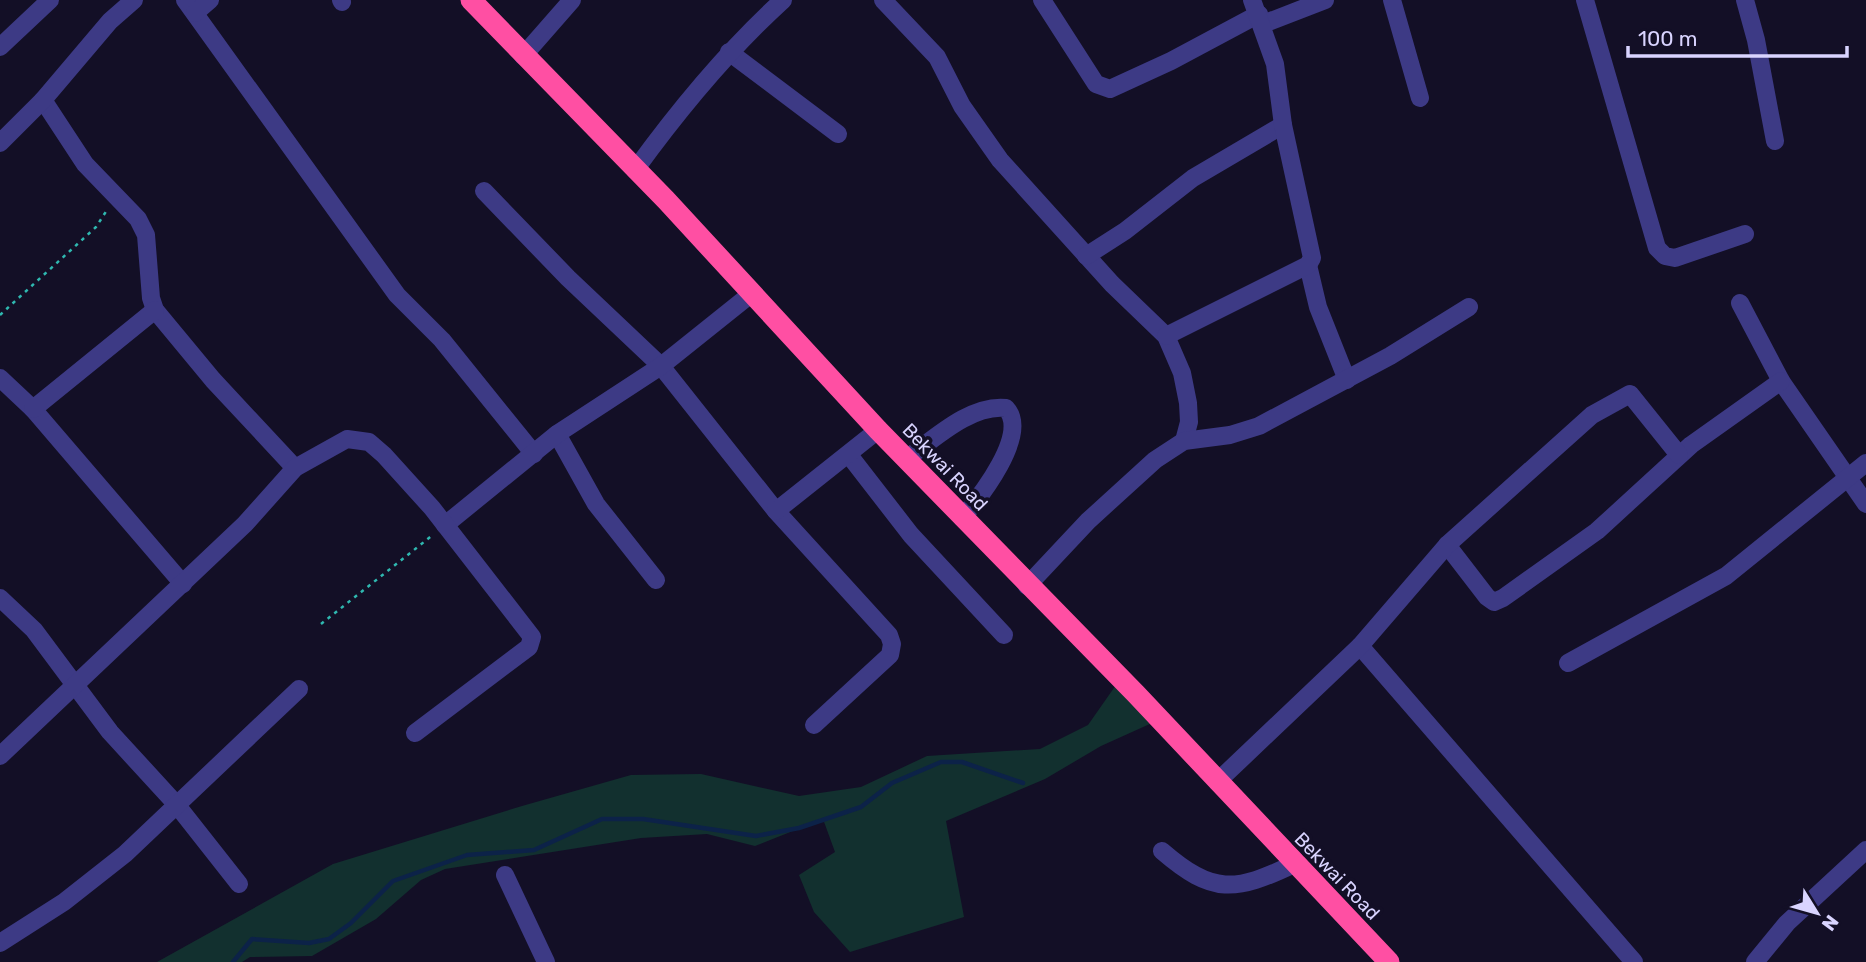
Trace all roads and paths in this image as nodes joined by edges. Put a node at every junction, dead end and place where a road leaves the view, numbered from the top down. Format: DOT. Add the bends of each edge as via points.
graph roads {
  1 [pos="50,0"];
  2 [pos="134,0"];
  3 [pos="210,0"];
  4 [pos="471,0"];
  5 [pos="572,0"];
  6 [pos="783,0"];
  7 [pos="883,0"];
  8 [pos="1042,0"];
  9 [pos="1325,0"];
  10 [pos="1392,0"];
  11 [pos="1585,0"];
  12 [pos="1745,0"];
  13 [pos="190,6"];
  14 [pos="1258,13"];
  15 [pos="0,47"];
  16 [pos="729,52"];
  17 [pos="523,56"];
  18 [pos="1420,98"];
  19 [pos="43,100"];
  20 [pos="1283,125"];
  21 [pos="838,134"];
  22 [pos="1775,141"];
  23 [pos="0,143"];
  24 [pos="635,170"];
  25 [pos="484,191"];
  26 [pos="115,197"];
  27 [pos="1745,234"];
  28 [pos="1086,256"];
  29 [pos="1308,265"];
  30 [pos="751,294"];
  31 [pos="1740,303"];
  32 [pos="1469,307"];
  33 [pos="155,310"];
  34 [pos="0,315"];
  35 [pos="1166,336"];
  36 [pos="661,366"];
  37 [pos="0,378"];
  38 [pos="1347,380"];
  39 [pos="1781,381"];
  40 [pos="33,409"];
  41 [pos="878,430"];
  42 [pos="557,434"];
  43 [pos="1184,441"];
  44 [pos="534,454"];
  45 [pos="849,455"];
  46 [pos="1679,455"];
  47 [pos="906,459"];
  48 [pos="1866,463"];
  49 [pos="295,468"];
  50 [pos="1847,478"];
  51 [pos="1866,504"];
  52 [pos="776,511"];
  53 [pos="962,518"];
  54 [pos="445,526"];
  55 [pos="1447,545"];
  56 [pos="656,580"];
  57 [pos="183,584"];
  58 [pos="1027,586"];
  59 [pos="0,598"];
  60 [pos="321,624"];
  61 [pos="1004,635"];
  62 [pos="1360,646"];
  63 [pos="1568,663"];
  64 [pos="75,686"];
  65 [pos="299,689"];
  66 [pos="814,725"];
  67 [pos="415,733"];
  68 [pos="0,756"];
  69 [pos="1217,782"];
  70 [pos="176,804"];
  71 [pos="1866,850"];
  72 [pos="1162,851"];
  73 [pos="1294,864"];
  74 [pos="505,876"];
  75 [pos="239,884"];
  76 [pos="0,943"];
  77 [pos="546,962"];
  78 [pos="1389,962"];
  79 [pos="1634,962"];
  80 [pos="1755,962"];
  1 -- 15 [label="street"];
  2 -- 19 [label="street" via="81,52"];
  3 -- 13 [label="street"];
  4 -- 17 [label="highway, Bekwai Road"];
  5 -- 17 [label="street"];
  6 -- 16 [label="street"];
  7 -- 28 [label="street" via="937,57 962,106 1000,160"];
  8 -- 14 [label="street" via="1097,84 1110,89"];
  9 -- 14 [label="street"];
  10 -- 18 [label="street"];
  11 -- 27 [label="street" via="1657,248 1675,258"];
  12 -- 22 [label="street"];
  13 -- 44 [label="street" via="397,295 451,351"];
  14 -- 20 [label="street" via="1275,64"];
  16 -- 21 [label="street"];
  16 -- 24 [label="street" via="687,99"];
  17 -- 24 [label="highway, Bekwai Road"];
  19 -- 23 [label="street"];
  19 -- 26 [label="street" via="85,164"];
  20 -- 28 [label="street" via="1193,178"];
  20 -- 29 [label="street" via="1312,250"];
  24 -- 30 [label="highway, Bekwai Road"];
  25 -- 36 [label="street"];
  26 -- 33 [label="street" via="138,219 146,235"];
  26 -- 34 [label="path" via="96,227"];
  28 -- 35 [label="street"];
  29 -- 35 [label="street"];
  29 -- 38 [label="street" via="1318,307"];
  30 -- 36 [label="street"];
  30 -- 41 [label="highway, Bekwai Road"];
  31 -- 39 [label="street"];
  32 -- 38 [label="street"];
  33 -- 40 [label="street"];
  33 -- 49 [label="street"];
  35 -- 43 [label="street" via="1182,373 1188,403"];
  36 -- 42 [label="street"];
  36 -- 52 [label="street"];
  37 -- 40 [label="street"];
  38 -- 43 [label="street" via="1259,426"];
  39 -- 46 [label="street"];
  39 -- 50 [label="street"];
  40 -- 57 [label="street"];
  41 -- 45 [label="street"];
  41 -- 47 [label="highway, Bekwai Road"];
  42 -- 44 [label="street"];
  42 -- 56 [label="street" via="596,503"];
  43 -- 58 [label="street" via="1088,521"];
  44 -- 54 [label="street"];
  45 -- 52 [label="street"];
  45 -- 61 [label="street" via="911,535"];
  46 -- 55 [label="street" via="1597,531 1494,602"];
  46 -- 55 [label="street" via="1636,400 1630,394 1623,396 1592,415"];
  47 -- 53 [label="highway, Bekwai Road"];
  47 -- 53 [label="street" via="970,417 999,408 1012,414 1015,428 1006,450 986,490"];
  48 -- 50 [label="street"];
  49 -- 54 [label="street" via="347,439 369,442"];
  49 -- 57 [label="street"];
  50 -- 51 [label="street"];
  50 -- 63 [label="street" via="1726,576"];
  52 -- 66 [label="street" via="889,635 892,644 882,664"];
  53 -- 58 [label="highway, Bekwai Road"];
  54 -- 60 [label="path"];
  54 -- 67 [label="street" via="532,637 529,647"];
  55 -- 62 [label="street"];
  57 -- 64 [label="street"];
  58 -- 69 [label="highway, Bekwai Road"];
  59 -- 64 [label="street" via="34,629"];
  62 -- 69 [label="street"];
  62 -- 79 [label="street"];
  64 -- 68 [label="street"];
  64 -- 70 [label="street"];
  65 -- 70 [label="street"];
  69 -- 73 [label="highway, Bekwai Road"];
  70 -- 75 [label="street"];
  70 -- 76 [label="street" via="125,854"];
  71 -- 80 [label="street" via="1787,923"];
  72 -- 73 [label="street" via="1204,882 1231,885 1259,881"];
  73 -- 78 [label="highway, Bekwai Road"];
  74 -- 77 [label="street"];
}
